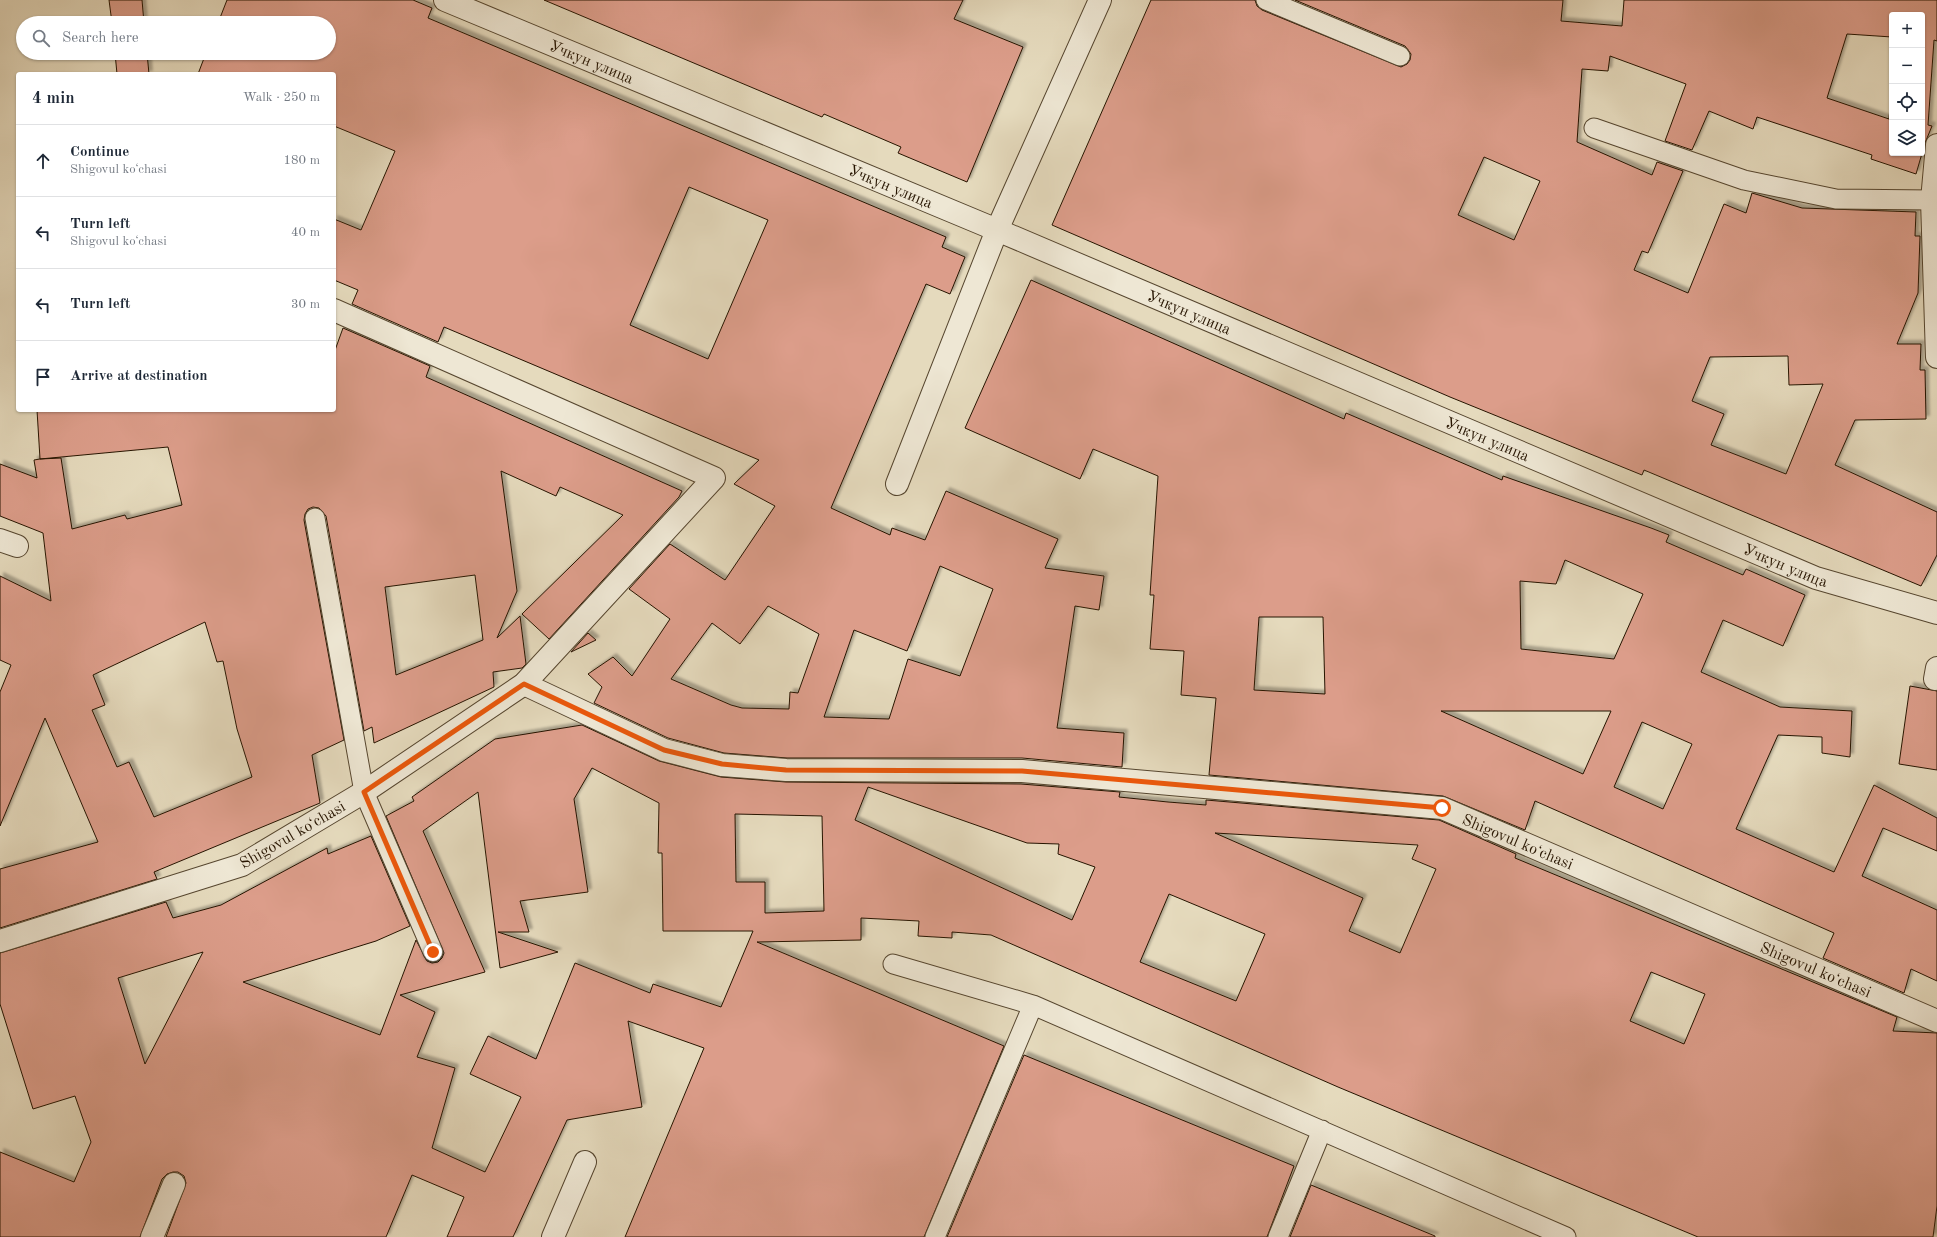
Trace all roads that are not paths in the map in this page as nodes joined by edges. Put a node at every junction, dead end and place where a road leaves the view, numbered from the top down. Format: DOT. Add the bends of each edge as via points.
graph roads {
  1 [pos="445,0"];
  2 [pos="1100,0"];
  3 [pos="1266,0"];
  4 [pos="1400,56"];
  5 [pos="1594,128"];
  6 [pos="1937,145"];
  7 [pos="1932,200"];
  8 [pos="997,230"];
  9 [pos="336,311"];
  10 [pos="1937,357"];
  11 [pos="897,484"];
  12 [pos="316,518"];
  13 [pos="1937,613"];
  14 [pos="524,684"];
  15 [pos="364,792"];
  16 [pos="0,942"];
  17 [pos="433,952"];
  18 [pos="893,964"];
  19 [pos="1033,1005"];
  20 [pos="1937,1021"];
  21 [pos="1322,1130"];
  22 [pos="586,1162"];
  23 [pos="174,1184"];
  24 [pos="152,1237"];
  25 [pos="553,1237"];
  26 [pos="935,1237"];
  27 [pos="1278,1237"];
  28 [pos="1566,1237"];
  1 -- 8 [label="street, Учкун улица"];
  2 -- 8 [label="street"];
  3 -- 4 [label="lane"];
  5 -- 7 [label="lane" via="1744,180 1836,199"];
  6 -- 7 [label="street"];
  7 -- 10 [label="street"];
  8 -- 11 [label="street"];
  8 -- 13 [label="street, Учкун улица" via="1816,578"];
  9 -- 14 [label="street" via="714,478"];
  12 -- 15 [label="lane"];
  14 -- 15 [label="street, Shigovul koʻchasi"];
  14 -- 20 [label="street, Shigovul koʻchasi" via="664,750 722,764 786,770 1022,771 1442,808"];
  15 -- 16 [label="street, Shigovul koʻchasi" via="242,865"];
  15 -- 17 [label="lane"];
  18 -- 19 [label="lane"];
  19 -- 21 [label="lane"];
  19 -- 26 [label="lane"];
  21 -- 27 [label="lane"];
  21 -- 28 [label="lane"];
  22 -- 25 [label="street"];
  23 -- 24 [label="street"];
}
